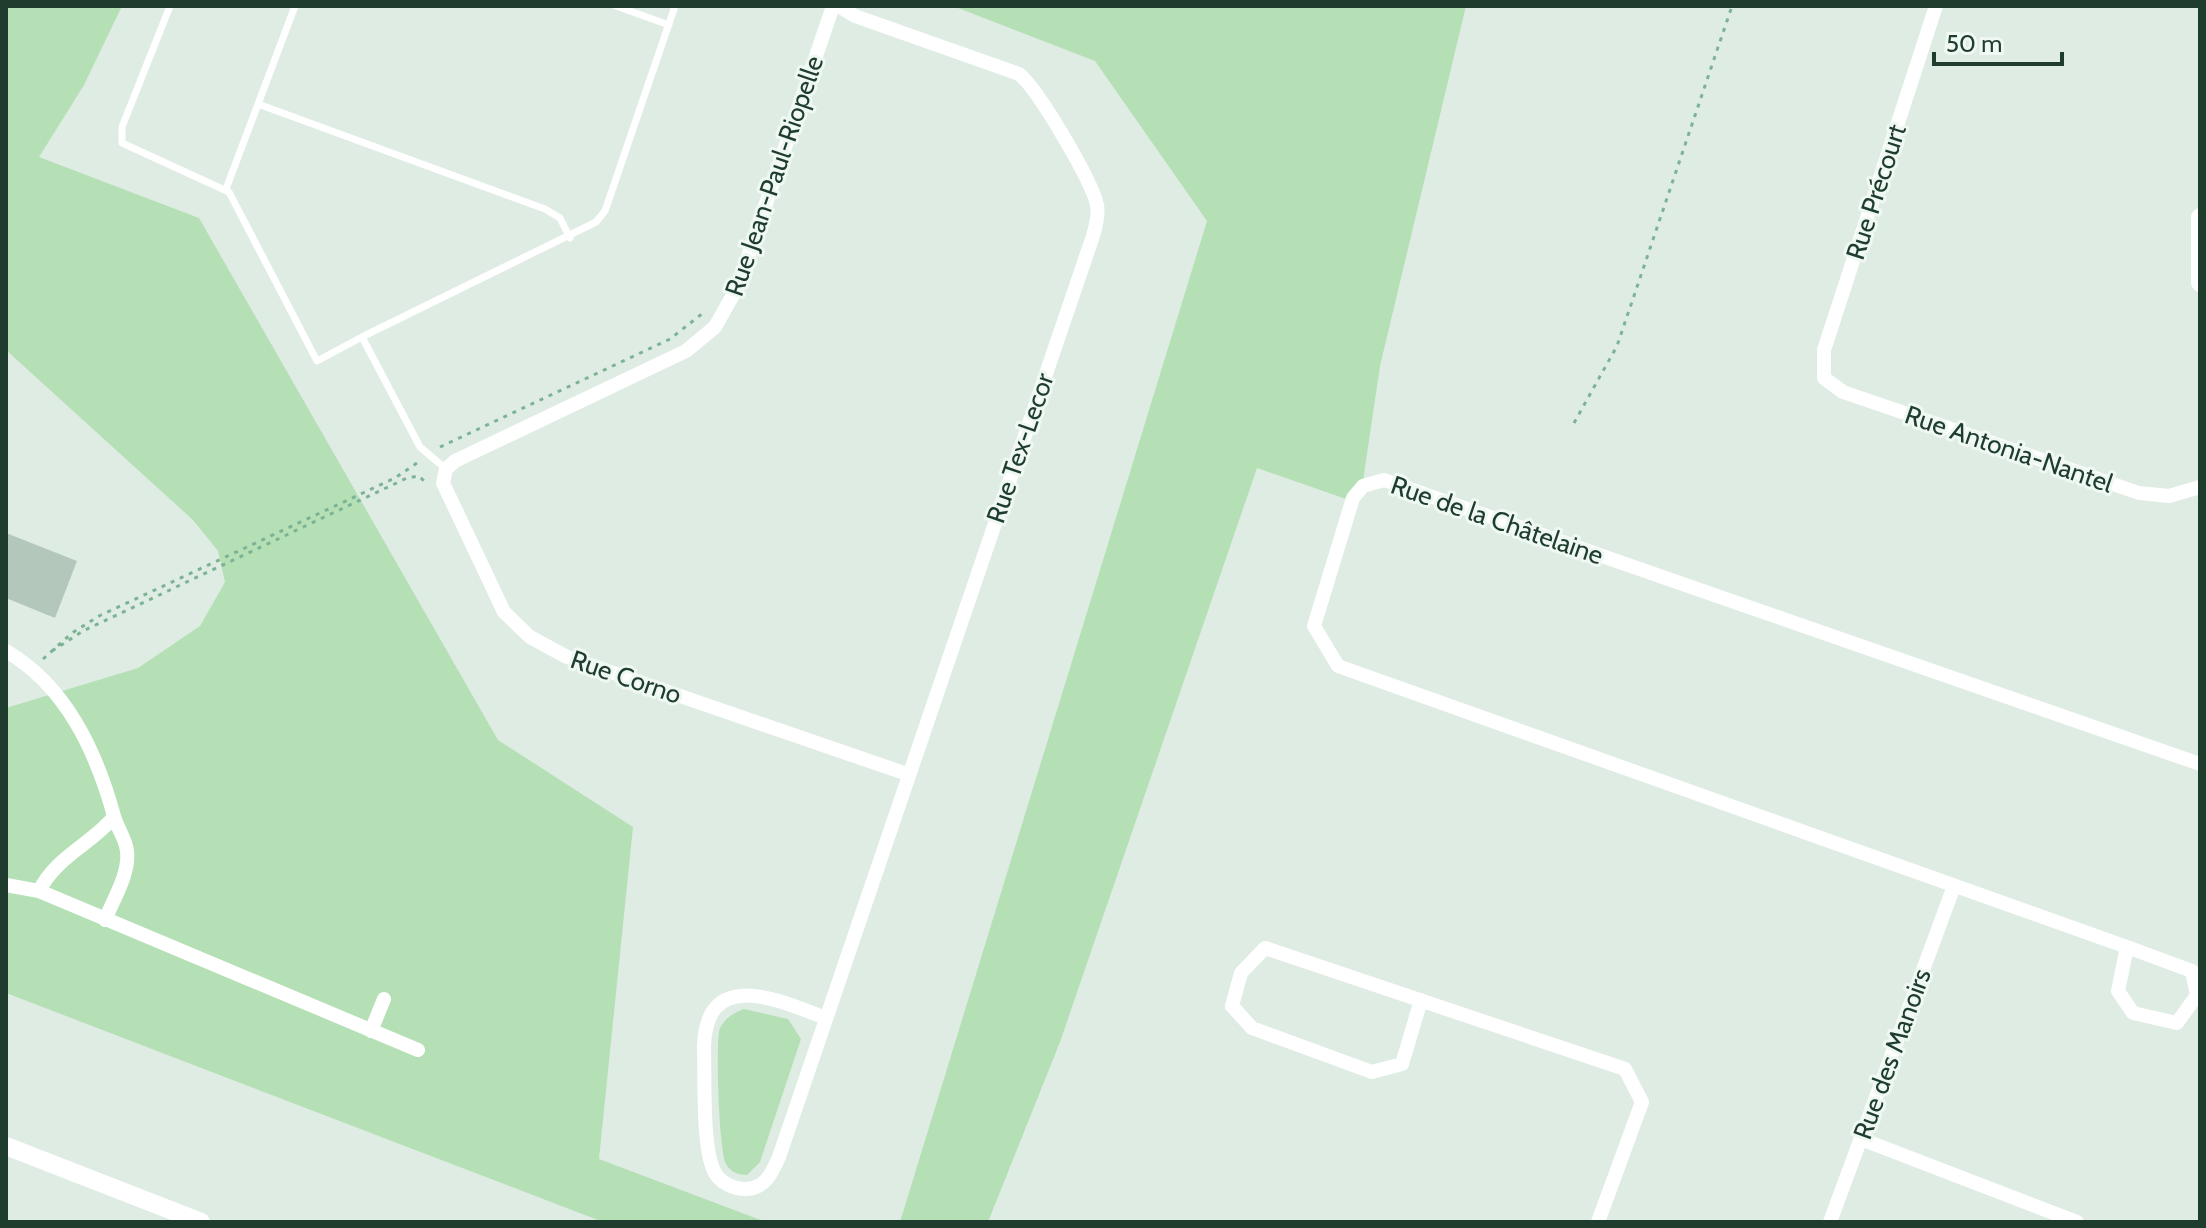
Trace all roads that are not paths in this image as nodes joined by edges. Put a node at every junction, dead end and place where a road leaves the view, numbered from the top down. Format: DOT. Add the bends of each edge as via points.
graph roads {
  1 [pos="170,6"];
  2 [pos="295,6"];
  3 [pos="616,6"];
  4 [pos="675,6"];
  5 [pos="836,6"];
  6 [pos="1936,6"];
  7 [pos="669,25"];
  8 [pos="258,104"];
  9 [pos="226,189"];
  10 [pos="2200,217"];
  11 [pos="570,238"];
  12 [pos="2200,283"];
  13 [pos="362,337"];
  14 [pos="1824,378"];
  15 [pos="446,469"];
  16 [pos="2200,487"];
  17 [pos="6,651"];
  18 [pos="2200,764"];
  19 [pos="907,774"];
  20 [pos="114,817"];
  21 [pos="6,885"];
  22 [pos="1954,886"];
  23 [pos="39,891"];
  24 [pos="105,920"];
  25 [pos="2127,947"];
  26 [pos="384,999"];
  27 [pos="1421,1000"];
  28 [pos="826,1018"];
  29 [pos="371,1031"];
  30 [pos="418,1050"];
  31 [pos="1861,1139"];
  32 [pos="6,1146"];
  33 [pos="201,1222"];
  34 [pos="1598,1222"];
  35 [pos="1830,1222"];
  36 [pos="2077,1222"];
  1 -- 9 [label="lane" via="122,127 122,143"];
  2 -- 8 [label="lane"];
  3 -- 7 [label="lane"];
  4 -- 7 [label="lane"];
  5 -- 15 [label="street, Rue Jean-Paul-Riopelle" via="738,286 715,327 686,351"];
  5 -- 19 [label="street, Rue Tex-Lecor" via="1019,74 1036,90 1097,205 1093,236"];
  6 -- 14 [label="street, Rue Précourt" via="1824,350"];
  7 -- 11 [label="lane" via="605,211 591,227"];
  8 -- 9 [label="lane"];
  8 -- 11 [label="lane" via="545,209 560,218"];
  9 -- 13 [label="lane" via="317,361"];
  10 -- 12 [label="street"];
  11 -- 13 [label="lane"];
  13 -- 15 [label="lane" via="426,456"];
  14 -- 16 [label="street, Rue Antonia-Nantel" via="1843,392 2139,493 2169,496"];
  15 -- 19 [label="street, Rue Corno" via="444,489 504,612 530,637 567,657"];
  17 -- 20 [label="street" via="50,683 67,707 107,790"];
  18 -- 22 [label="street, Rue de la Châtelaine" via="1384,480 1363,486 1353,498 1314,626 1338,666"];
  19 -- 28 [label="street, Rue Tex-Lecor"];
  20 -- 23 [label="street" via="61,860"];
  20 -- 24 [label="street" via="127,850 126,865"];
  21 -- 23 [label="street"];
  22 -- 25 [label="street, Rue de la Châtelaine"];
  22 -- 31 [label="street, Rue des Manoirs"];
  23 -- 24 [label="street"];
  24 -- 29 [label="street"];
  25 -- 25 [label="street, Rue de la Châtelaine" via="2192,971 2197,995 2177,1023 2133,1013 2118,991"];
  26 -- 29 [label="street"];
  27 -- 27 [label="street" via="1265,948 1241,973 1232,1006 1252,1028 1372,1072 1402,1064"];
  27 -- 34 [label="street" via="1625,1069 1642,1102"];
  28 -- 28 [label="street, Rue Tex-Lecor" via="772,1172 762,1184 747,1189 720,1180 710,1160 708,1134 704,1046 712,1015 726,999 748,994"];
  29 -- 30 [label="street"];
  31 -- 35 [label="street, Rue des Manoirs"];
  31 -- 36 [label="street"];
  32 -- 33 [label="street"];
}
